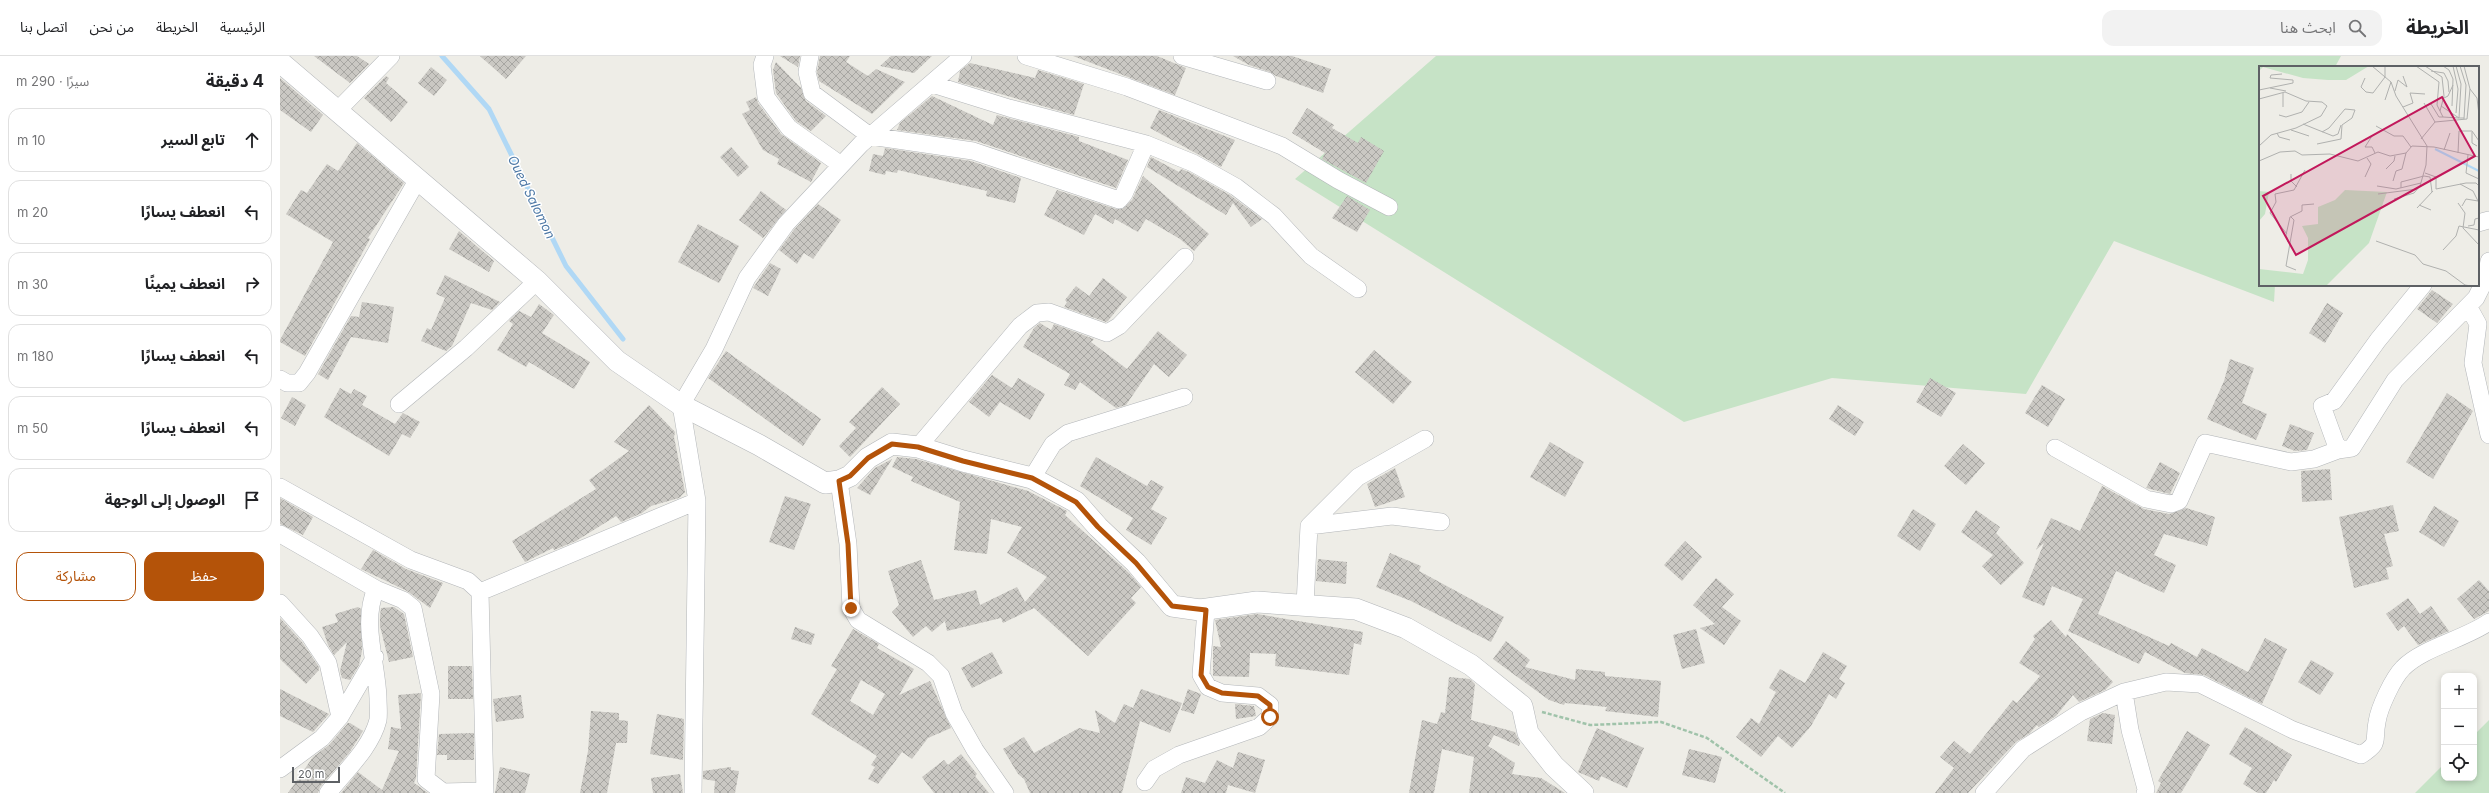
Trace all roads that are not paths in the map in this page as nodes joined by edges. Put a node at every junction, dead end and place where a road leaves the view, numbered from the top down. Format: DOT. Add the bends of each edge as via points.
graph roads {
  1 [pos="392,56"];
  2 [pos="765,56"];
  3 [pos="810,56"];
  4 [pos="963,56"];
  5 [pos="1026,56"];
  6 [pos="1182,56"];
  7 [pos="280,62"];
  8 [pos="1267,81"];
  9 [pos="932,84"];
  10 [pos="338,110"];
  11 [pos="870,136"];
  12 [pos="1146,144"];
  13 [pos="841,165"];
  14 [pos="418,178"];
  15 [pos="1389,207"];
  16 [pos="2489,220"];
  17 [pos="2479,223"];
  18 [pos="1185,257"];
  19 [pos="2489,261"];
  20 [pos="537,281"];
  21 [pos="2422,286"];
  22 [pos="1358,289"];
  23 [pos="2468,306"];
  24 [pos="280,379"];
  25 [pos="1184,397"];
  26 [pos="399,404"];
  27 [pos="681,405"];
  28 [pos="2489,435"];
  29 [pos="1425,438"];
  30 [pos="918,447"];
  31 [pos="2055,448"];
  32 [pos="2338,450"];
  33 [pos="1032,478"];
  34 [pos="839,481"];
  35 [pos="280,487"];
  36 [pos="697,501"];
  37 [pos="1442,522"];
  38 [pos="1309,526"];
  39 [pos="280,534"];
  40 [pos="376,589"];
  41 [pos="480,592"];
  42 [pos="280,602"];
  43 [pos="1305,605"];
  44 [pos="1206,610"];
  45 [pos="2489,622"];
  46 [pos="375,657"];
  47 [pos="2124,692"];
  48 [pos="340,717"];
  49 [pos="280,769"];
  50 [pos="1145,782"];
  51 [pos="485,792"];
  52 [pos="328,793"];
  53 [pos="693,793"];
  54 [pos="1005,793"];
  55 [pos="1583,793"];
  56 [pos="1984,793"];
  57 [pos="2145,793"];
  1 -- 10 [label="street"];
  2 -- 13 [label="street" via="762,65 766,97 789,128"];
  3 -- 11 [label="street" via="807,72 812,93"];
  4 -- 9 [label="street"];
  5 -- 15 [label="street" via="1127,87 1282,146"];
  6 -- 8 [label="street"];
  7 -- 10 [label="street"];
  9 -- 11 [label="street"];
  9 -- 12 [label="street" via="1009,108"];
  10 -- 14 [label="street"];
  11 -- 12 [label="street" via="973,151 1119,200"];
  11 -- 13 [label="street"];
  12 -- 22 [label="street" via="1193,163 1236,187 1274,216 1311,256"];
  13 -- 27 [label="street" via="786,224 747,278 714,349"];
  14 -- 20 [label="street"];
  14 -- 24 [label="street" via="307,373 299,384 287,383"];
  16 -- 17 [label="street"];
  18 -- 30 [label="street" via="1119,326 1107,333 1050,312 1037,313 1020,326"];
  19 -- 23 [label="street" via="2486,278 2476,298"];
  20 -- 26 [label="street" via="466,348"];
  20 -- 27 [label="street" via="617,361"];
  21 -- 32 [label="street" via="2334,400 2322,406"];
  23 -- 28 [label="street" via="2478,324 2473,363"];
  23 -- 32 [label="street" via="2395,380 2352,448"];
  25 -- 33 [label="street" via="1068,433 1053,444"];
  27 -- 34 [label="street" via="733,430 825,483"];
  27 -- 36 [label="street"];
  29 -- 38 [label="street" via="1358,477"];
  30 -- 33 [label="street"];
  30 -- 34 [label="street" via="892,444 868,458 850,476"];
  31 -- 32 [label="street" via="2146,499 2171,504 2179,501 2205,443 2291,462 2314,459"];
  33 -- 44 [label="street" via="1076,502 1136,563 1172,606"];
  34 -- 54 [label="street" via="848,544 851,608 858,620 928,663 941,676 954,712 975,750"];
  35 -- 41 [label="street" via="411,560 468,581"];
  36 -- 41 [label="street"];
  36 -- 53 [label="street"];
  37 -- 38 [label="street" via="1392,516"];
  38 -- 43 [label="street"];
  39 -- 40 [label="street"];
  40 -- 46 [label="street" via="371,602 370,616"];
  40 -- 51 [label="street" via="403,600 413,608 431,694 426,779 444,792"];
  41 -- 51 [label="street"];
  42 -- 48 [label="street" via="310,636 328,664"];
  43 -- 44 [label="street" via="1257,602"];
  43 -- 55 [label="street" via="1356,609 1406,628 1471,664 1522,706 1528,733 1554,766"];
  44 -- 50 [label="street" via="1201,675 1208,687 1222,693 1258,696 1270,705 1270,717 1259,727 1179,755 1154,769"];
  45 -- 47 [label="street" via="2477,630 2430,650 2403,667 2386,696 2376,722 2377,738 2372,748 2361,755 2293,730 2200,684 2166,682"];
  46 -- 48 [label="street"];
  46 -- 52 [label="street" via="378,719 369,742"];
  47 -- 56 [label="street" via="2081,712 2023,749"];
  47 -- 57 [label="street"];
  48 -- 49 [label="street" via="322,738"];
}
